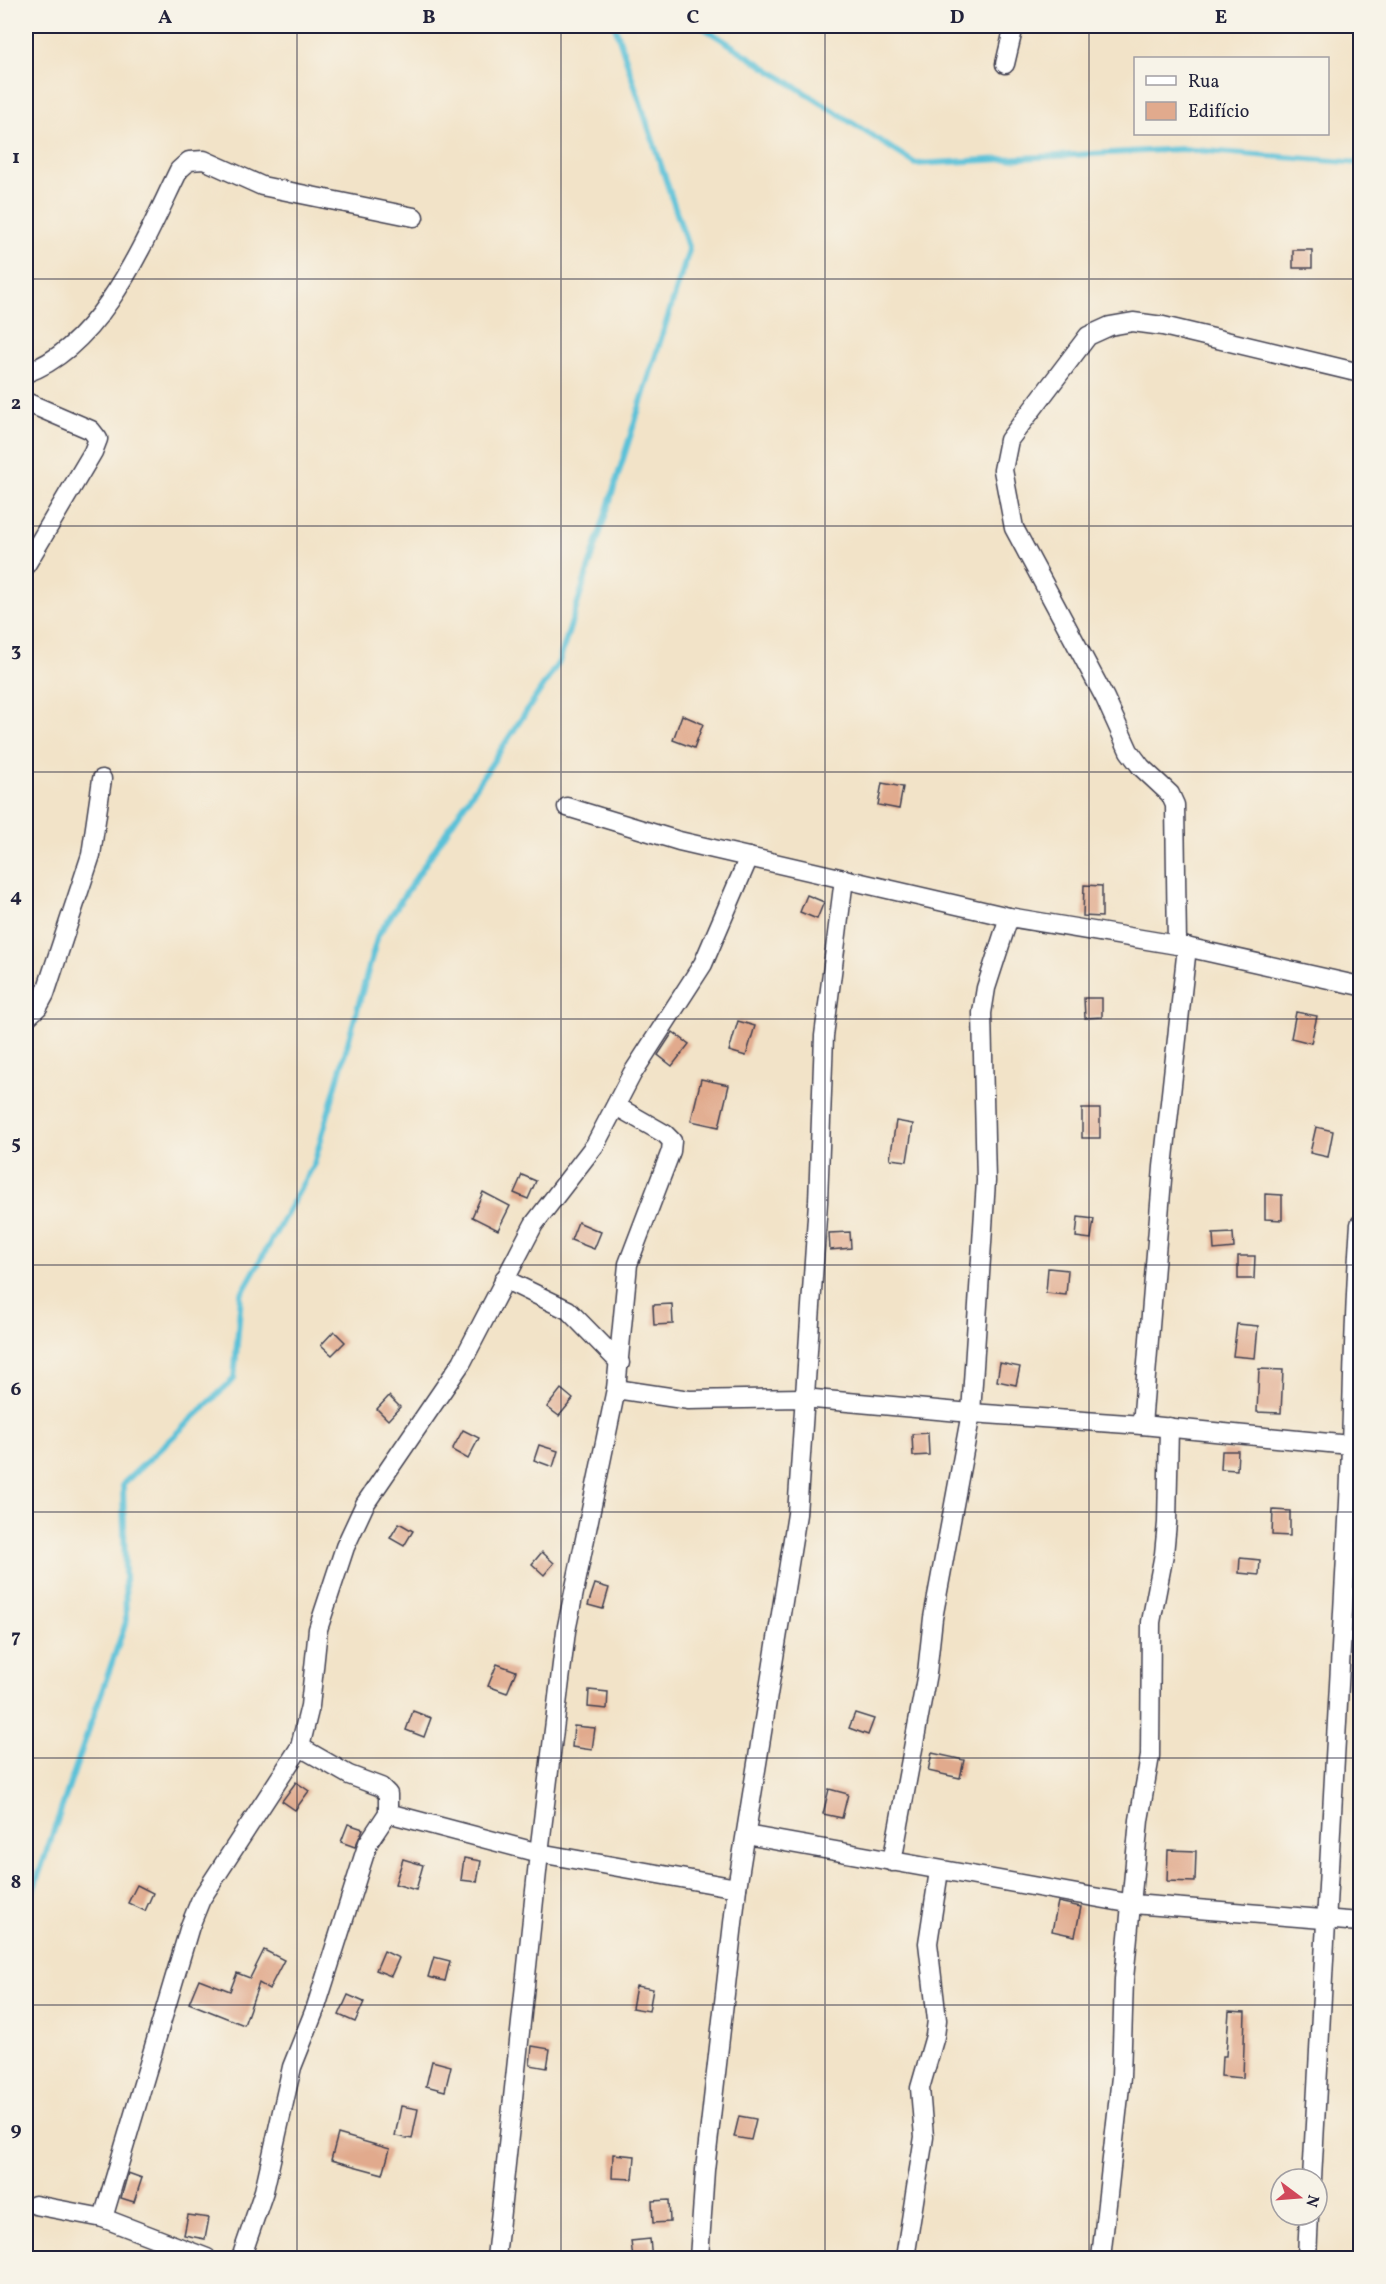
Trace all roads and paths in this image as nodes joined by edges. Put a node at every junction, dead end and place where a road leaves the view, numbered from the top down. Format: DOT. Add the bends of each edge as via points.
graph roads {
  1 [pos="1014,26"];
  2 [pos="1005,64"];
  3 [pos="414,217"];
  4 [pos="1360,373"];
  5 [pos="26,374"];
  6 [pos="26,402"];
  7 [pos="26,565"];
  8 [pos="102,779"];
  9 [pos="567,807"];
  10 [pos="749,857"];
  11 [pos="844,879"];
  12 [pos="1009,917"];
  13 [pos="1182,946"];
  14 [pos="1360,986"];
  15 [pos="26,1018"];
  16 [pos="616,1106"];
  17 [pos="1360,1224"];
  18 [pos="504,1279"];
  19 [pos="620,1363"];
  20 [pos="616,1389"];
  21 [pos="803,1398"];
  22 [pos="972,1413"];
  23 [pos="1142,1425"];
  24 [pos="1168,1427"];
  25 [pos="1356,1446"];
  26 [pos="300,1747"];
  27 [pos="388,1813"];
  28 [pos="746,1835"];
  29 [pos="539,1853"];
  30 [pos="892,1862"];
  31 [pos="939,1870"];
  32 [pos="737,1888"];
  33 [pos="1133,1904"];
  34 [pos="1328,1919"];
  35 [pos="1360,1922"];
  36 [pos="1313,2167"];
  37 [pos="35,2205"];
  38 [pos="102,2218"];
  39 [pos="1308,2227"];
  40 [pos="207,2259"];
  41 [pos="242,2259"];
  42 [pos="496,2259"];
  43 [pos="699,2259"];
  44 [pos="904,2259"];
  45 [pos="1101,2259"];
  46 [pos="1307,2259"];
  1 -- 2 [label="street"];
  3 -- 5 [label="street" via="273,189 204,160 189,161 179,170 117,292 64,354"];
  4 -- 13 [label="street" via="1163,326 1133,322 1110,326 1088,336 1009,440 1003,470 1014,528 1129,751 1170,794 1175,805"];
  6 -- 7 [label="street" via="91,430 98,439"];
  8 -- 15 [label="street" via="91,855 78,896 45,994"];
  9 -- 10 [label="street"];
  10 -- 11 [label="street"];
  10 -- 16 [label="street" via="703,964 632,1074"];
  11 -- 12 [label="street"];
  11 -- 21 [label="street" via="824,1036 818,1202"];
  12 -- 13 [label="street"];
  12 -- 22 [label="street" via="982,1013 986,1181"];
  13 -- 14 [label="street"];
  13 -- 23 [label="street"];
  16 -- 18 [label="street" via="595,1145 534,1224"];
  16 -- 19 [label="street" via="672,1141 628,1264"];
  17 -- 25 [label="street" via="1355,1291"];
  18 -- 19 [label="street" via="568,1310"];
  18 -- 26 [label="street" via="462,1362 365,1504 345,1547 318,1629 310,1706"];
  19 -- 20 [label="street"];
  20 -- 21 [label="street" via="689,1400"];
  20 -- 29 [label="street" via="566,1631"];
  21 -- 22 [label="street"];
  21 -- 28 [label="street" via="797,1514"];
  22 -- 23 [label="street"];
  22 -- 30 [label="street"];
  23 -- 24 [label="street"];
  24 -- 25 [label="street"];
  24 -- 33 [label="street" via="1165,1544 1151,1622 1152,1727"];
  25 -- 34 [label="street"];
  26 -- 27 [label="street" via="349,1775 381,1787 388,1794"];
  26 -- 38 [label="street" via="201,1899"];
  27 -- 29 [label="street"];
  27 -- 41 [label="street" via="368,1843 316,2007 292,2067 269,2171"];
  28 -- 30 [label="street"];
  28 -- 32 [label="street"];
  29 -- 32 [label="street"];
  29 -- 42 [label="street"];
  30 -- 31 [label="street"];
  31 -- 33 [label="street"];
  31 -- 44 [label="street" via="928,1943 937,2020 921,2088 924,2137"];
  32 -- 43 [label="street"];
  33 -- 34 [label="street"];
  33 -- 45 [label="street" via="1124,1979 1121,2077"];
  34 -- 35 [label="street"];
  34 -- 36 [label="street"];
  37 -- 38 [label="street"];
  38 -- 40 [label="street"];
  39 -- 46 [label="street"];
}
